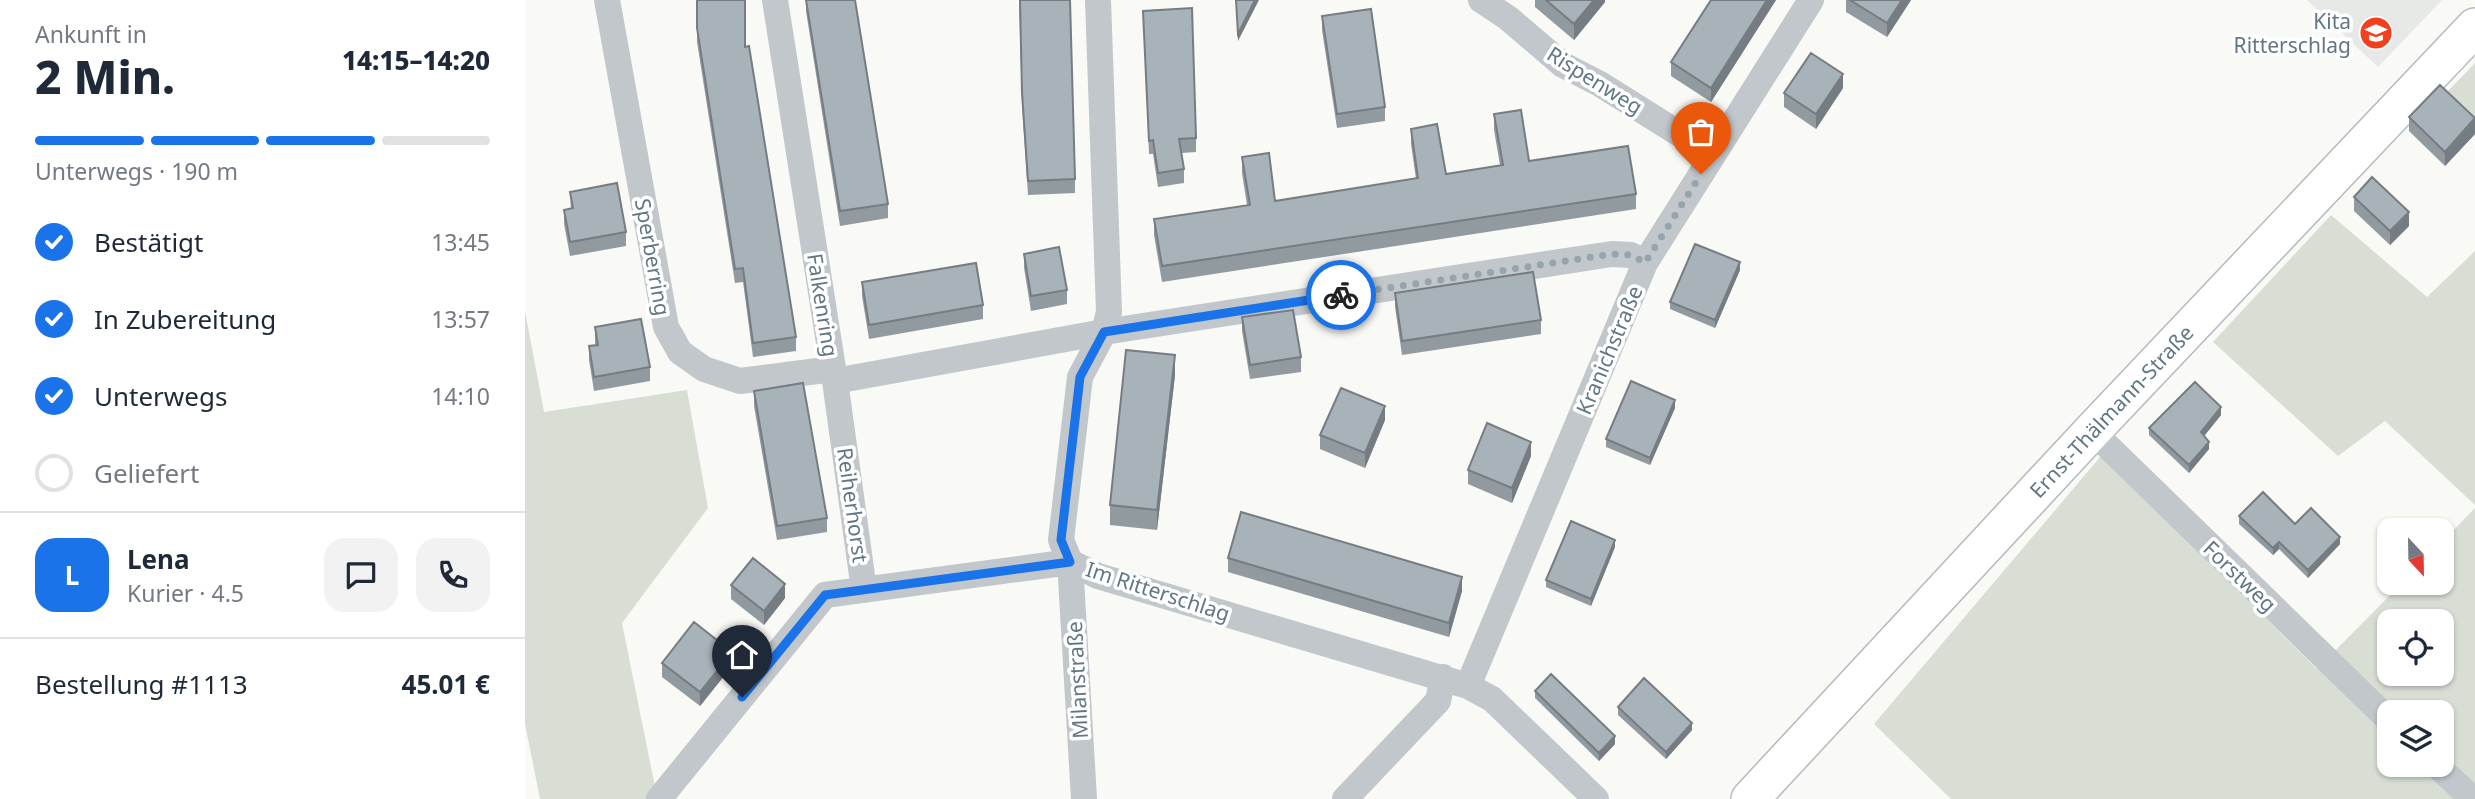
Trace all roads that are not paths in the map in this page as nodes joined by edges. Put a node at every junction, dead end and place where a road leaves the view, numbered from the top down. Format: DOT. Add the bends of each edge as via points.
graph roads {
  1 [pos="607,0"];
  2 [pos="775,0"];
  3 [pos="1098,0"];
  4 [pos="1481,0"];
  5 [pos="1811,0"];
  6 [pos="2475,27"];
  7 [pos="1713,155"];
  8 [pos="1645,263"];
  9 [pos="1104,332"];
  10 [pos="834,375"];
  11 [pos="2092,432"];
  12 [pos="1070,562"];
  13 [pos="865,590"];
  14 [pos="1443,677"];
  15 [pos="1468,686"];
  16 [pos="2377,708"];
  17 [pos="2449,777"];
  18 [pos="659,799"];
  19 [pos="1084,799"];
  20 [pos="1345,799"];
  21 [pos="1596,799"];
  22 [pos="1750,799"];
  23 [pos="2473,799"];
  1 -- 10 [label="street, Sperberring" via="666,327 680,352 704,369 740,381"];
  2 -- 10 [label="street, Falkenring"];
  3 -- 9 [label="street, Im Ritterschlag" via="1109,286"];
  4 -- 7 [label="street, Rispenweg" via="1563,65"];
  5 -- 7 [label="street, Kranichstraße"];
  6 -- 11 [label="street, Ernst-Thälmann-Straße"];
  7 -- 8 [label="street, Kranichstraße"];
  8 -- 9 [label="street, Falkenring" via="1631,255 1612,254"];
  8 -- 15 [label="street, Kranichstraße"];
  9 -- 10 [label="street, Falkenring"];
  9 -- 12 [label="street, Im Ritterschlag" via="1080,377 1061,540"];
  10 -- 13 [label="street, Reiherhorst"];
  11 -- 16 [label="street, Forstweg"];
  11 -- 22 [label="street, Ernst-Thälmann-Straße"];
  12 -- 13 [label="street, Reiherhorst"];
  12 -- 14 [label="street, Im Ritterschlag" via="1098,576"];
  12 -- 19 [label="street, Milanstraße"];
  13 -- 18 [label="street" via="825,595"];
  14 -- 15 [label="street, Im Ritterschlag"];
  14 -- 20 [label="street" via="1438,701"];
  15 -- 21 [label="street, Im Ritterschlag" via="1492,699"];
  17 -- 23 [label="street"];
}
